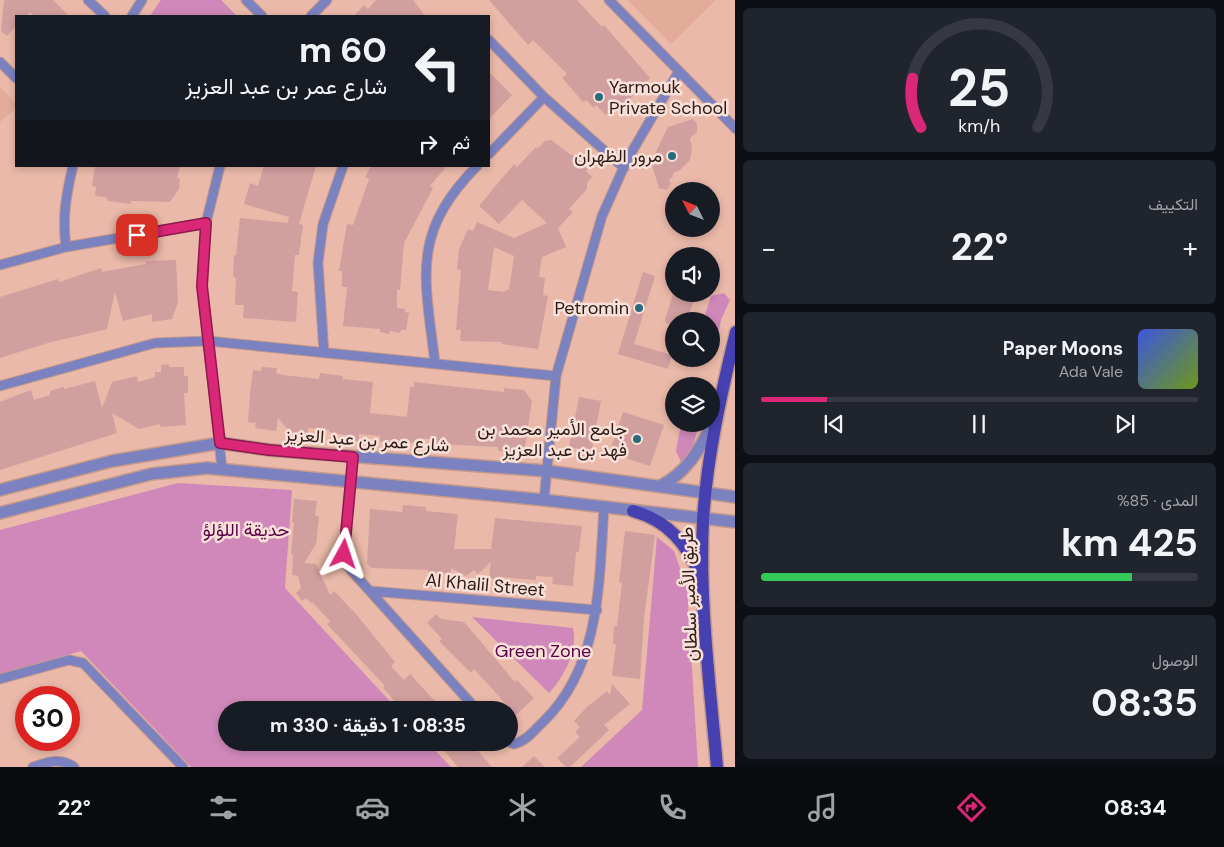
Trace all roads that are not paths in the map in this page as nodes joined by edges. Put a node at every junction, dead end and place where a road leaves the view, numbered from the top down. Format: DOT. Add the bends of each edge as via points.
graph roads {
  1 [pos="88,0"];
  2 [pos="142,0"];
  3 [pos="246,0"];
  4 [pos="327,0"];
  5 [pos="609,0"];
  6 [pos="104,15"];
  7 [pos="133,15"];
  8 [pos="261,15"];
  9 [pos="312,15"];
  10 [pos="490,41"];
  11 [pos="0,62"];
  12 [pos="679,70"];
  13 [pos="15,77"];
  14 [pos="544,97"];
  15 [pos="735,129"];
  16 [pos="490,153"];
  17 [pos="73,167"];
  18 [pos="220,167"];
  19 [pos="343,167"];
  20 [pos="476,167"];
  21 [pos="624,168"];
  22 [pos="206,223"];
  23 [pos="66,247"];
  24 [pos="0,265"];
  25 [pos="735,332"];
  26 [pos="208,341"];
  27 [pos="324,352"];
  28 [pos="435,363"];
  29 [pos="556,376"];
  30 [pos="0,386"];
  31 [pos="720,396"];
  32 [pos="708,432"];
  33 [pos="713,432"];
  34 [pos="220,443"];
  35 [pos="353,457"];
  36 [pos="222,470"];
  37 [pos="547,471"];
  38 [pos="351,482"];
  39 [pos="660,486"];
  40 [pos="0,490"];
  41 [pos="706,492"];
  42 [pos="735,497"];
  43 [pos="544,500"];
  44 [pos="604,507"];
  45 [pos="633,511"];
  46 [pos="0,513"];
  47 [pos="704,519"];
  48 [pos="735,522"];
  49 [pos="702,582"];
  50 [pos="370,591"];
  51 [pos="597,610"];
  52 [pos="0,679"];
  53 [pos="470,701"];
  54 [pos="518,743"];
  55 [pos="33,767"];
  56 [pos="74,767"];
  57 [pos="183,767"];
  58 [pos="717,767"];
  1 -- 6 [label="street"];
  2 -- 7 [label="street"];
  3 -- 8 [label="street"];
  4 -- 9 [label="street"];
  5 -- 12 [label="street"];
  10 -- 14 [label="street"];
  11 -- 13 [label="street"];
  12 -- 15 [label="street"];
  12 -- 21 [label="street"];
  14 -- 16 [label="street"];
  14 -- 21 [label="street"];
  17 -- 23 [label="street" via="64,206"];
  18 -- 22 [label="street"];
  19 -- 27 [label="street" via="323,224 318,263"];
  20 -- 28 [label="street" via="442,208 430,237 424,276"];
  21 -- 29 [label="street" via="602,216"];
  22 -- 23 [label="street"];
  22 -- 26 [label="street" via="202,286"];
  23 -- 24 [label="street"];
  25 -- 31 [label="main road, طريق الأمير سلطان"];
  26 -- 27 [label="street"];
  26 -- 30 [label="street" via="155,344"];
  26 -- 34 [label="street"];
  27 -- 28 [label="street"];
  28 -- 29 [label="street"];
  29 -- 37 [label="street"];
  32 -- 39 [label="street" via="691,463"];
  33 -- 41 [label="main road, طريق الأمير سلطان"];
  34 -- 35 [label="street, شارع عمر بن عبد العزيز"];
  34 -- 36 [label="street"];
  34 -- 40 [label="street, شارع عمر بن عبد العزيز" via="112,461"];
  35 -- 37 [label="street, شارع عمر بن عبد العزيز"];
  35 -- 38 [label="street"];
  36 -- 38 [label="street"];
  36 -- 46 [label="street" via="207,468 151,474"];
  37 -- 39 [label="street, شارع عمر بن عبد العزيز"];
  37 -- 43 [label="street"];
  38 -- 43 [label="street"];
  38 -- 50 [label="street" via="344,554 350,568"];
  39 -- 41 [label="street, شارع عمر بن عبد العزيز"];
  41 -- 42 [label="street, شارع عمر بن عبد العزيز"];
  41 -- 47 [label="main road, طريق الأمير سلطان"];
  43 -- 44 [label="street"];
  44 -- 45 [label="street"];
  44 -- 51 [label="street"];
  45 -- 47 [label="street"];
  45 -- 49 [label="main road" via="653,517 673,533 694,562"];
  47 -- 48 [label="street"];
  47 -- 49 [label="main road, طريق الأمير سلطان"];
  49 -- 58 [label="main road, طريق الأمير سلطان"];
  50 -- 51 [label="street, Al Khalil Street"];
  50 -- 53 [label="street"];
  51 -- 54 [label="street" via="572,686 550,715"];
  52 -- 57 [label="street" via="69,660 83,663"];
  55 -- 56 [label="street" via="58,760"];
}
